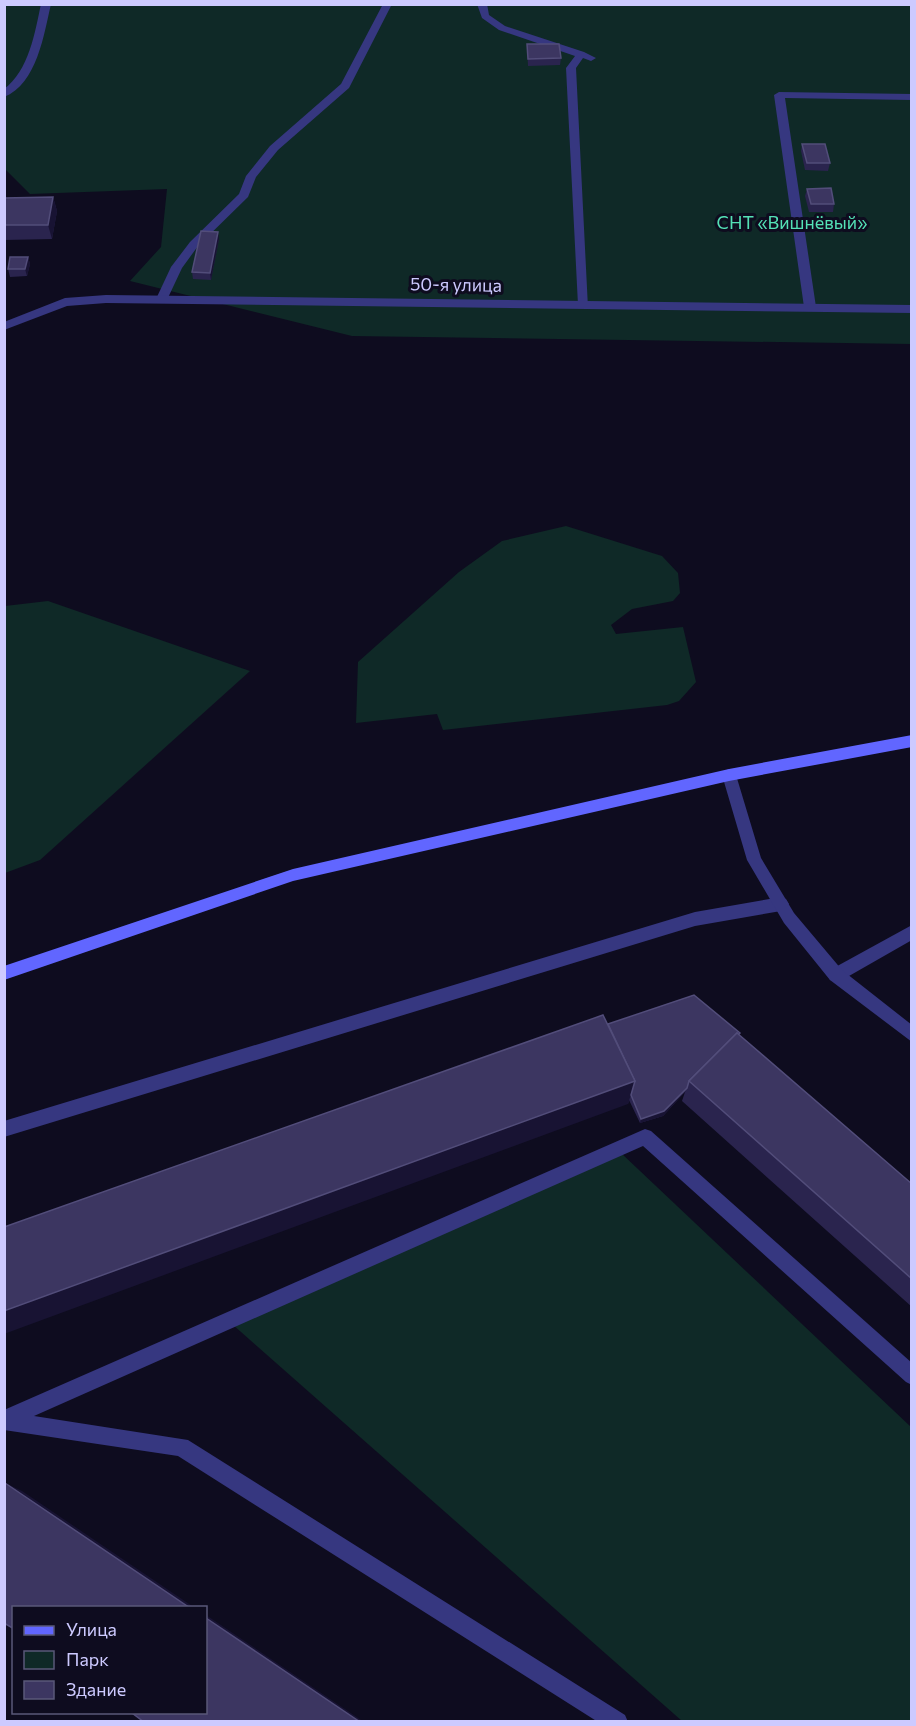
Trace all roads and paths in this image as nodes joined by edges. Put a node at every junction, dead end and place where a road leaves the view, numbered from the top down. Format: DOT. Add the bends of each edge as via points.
graph roads {
  1 [pos="46,4"];
  2 [pos="388,4"];
  3 [pos="482,4"];
  4 [pos="4,94"];
  5 [pos="912,97"];
  6 [pos="162,299"];
  7 [pos="584,304"];
  8 [pos="810,307"];
  9 [pos="912,309"];
  10 [pos="4,326"];
  11 [pos="912,741"];
  12 [pos="729,775"];
  13 [pos="781,904"];
  14 [pos="912,932"];
  15 [pos="4,973"];
  16 [pos="836,975"];
  17 [pos="912,1035"];
  18 [pos="4,1129"];
  19 [pos="912,1376"];
  20 [pos="4,1421"];
  21 [pos="618,1722"];
  1 -- 4 [label="street" via="36,49 12,90"];
  2 -- 6 [label="street" via="345,86 274,148 251,176 244,195 194,244 177,267"];
  3 -- 7 [label="street" via="485,16 502,28 586,56 572,68"];
  5 -- 8 [label="street" via="779,95"];
  6 -- 7 [label="street, 50-я улица"];
  6 -- 10 [label="street, 50-я улица" via="65,302"];
  7 -- 8 [label="street, 50-я улица"];
  8 -- 9 [label="street, 50-я улица"];
  11 -- 12 [label="street"];
  12 -- 13 [label="street" via="754,860"];
  12 -- 15 [label="street" via="293,875"];
  13 -- 16 [label="street"];
  13 -- 18 [label="street" via="695,919"];
  14 -- 16 [label="street"];
  16 -- 17 [label="street"];
  19 -- 20 [label="street" via="645,1137"];
  20 -- 21 [label="street" via="181,1447"];
}
